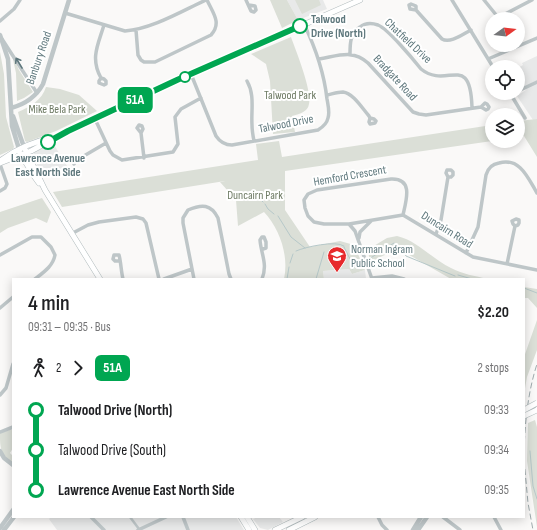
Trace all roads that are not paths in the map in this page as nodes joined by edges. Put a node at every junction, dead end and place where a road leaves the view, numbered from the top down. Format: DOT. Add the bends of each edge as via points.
graph roads {
  1 [pos="20,0"];
  2 [pos="69,0"];
  3 [pos="206,0"];
  4 [pos="246,0"];
  5 [pos="360,0"];
  6 [pos="452,0"];
  7 [pos="484,0"];
  8 [pos="532,0"];
  9 [pos="249,5"];
  10 [pos="416,10"];
  11 [pos="65,13"];
  12 [pos="0,21"];
  13 [pos="304,24"];
  14 [pos="104,25"];
  15 [pos="136,30"];
  16 [pos="471,30"];
  17 [pos="1,36"];
  18 [pos="537,38"];
  19 [pos="350,54"];
  20 [pos="319,59"];
  21 [pos="488,59"];
  22 [pos="191,74"];
  23 [pos="101,78"];
  24 [pos="247,81"];
  25 [pos="537,82"];
  26 [pos="525,88"];
  27 [pos="37,93"];
  28 [pos="327,95"];
  29 [pos="201,98"];
  30 [pos="472,107"];
  31 [pos="481,107"];
  32 [pos="12,110"];
  33 [pos="370,118"];
  34 [pos="94,119"];
  35 [pos="141,133"];
  36 [pos="58,136"];
  37 [pos="254,141"];
  38 [pos="106,143"];
  39 [pos="22,148"];
  40 [pos="24,154"];
  41 [pos="144,158"];
  42 [pos="0,163"];
  43 [pos="74,164"];
  44 [pos="448,177"];
  45 [pos="0,191"];
  46 [pos="537,193"];
  47 [pos="404,215"];
  48 [pos="371,221"];
  49 [pos="349,224"];
  50 [pos="515,226"];
  51 [pos="72,234"];
  52 [pos="436,234"];
  53 [pos="359,239"];
  54 [pos="263,249"];
  55 [pos="466,253"];
  56 [pos="0,255"];
  57 [pos="119,261"];
  58 [pos="507,264"];
  59 [pos="192,268"];
  60 [pos="537,270"];
  61 [pos="36,278"];
  62 [pos="99,278"];
  63 [pos="123,278"];
  64 [pos="159,278"];
  65 [pos="167,278"];
  66 [pos="194,278"];
  67 [pos="231,278"];
  68 [pos="262,278"];
  69 [pos="372,278"];
  70 [pos="379,278"];
  71 [pos="400,278"];
  72 [pos="12,298"];
  73 [pos="0,308"];
  74 [pos="12,367"];
  75 [pos="0,394"];
  76 [pos="537,403"];
  77 [pos="525,409"];
  78 [pos="537,410"];
  79 [pos="525,416"];
  80 [pos="12,427"];
  81 [pos="0,432"];
  82 [pos="0,451"];
  83 [pos="12,464"];
  84 [pos="12,512"];
  85 [pos="13,518"];
  86 [pos="92,518"];
  87 [pos="131,518"];
  88 [pos="164,518"];
  89 [pos="183,518"];
  90 [pos="242,518"];
  91 [pos="248,518"];
  92 [pos="300,518"];
  93 [pos="313,518"];
  94 [pos="378,518"];
  95 [pos="444,518"];
  96 [pos="495,518"];
  97 [pos="420,519"];
  98 [pos="2,528"];
  99 [pos="102,528"];
  100 [pos="97,530"];
  101 [pos="139,530"];
  102 [pos="188,530"];
  103 [pos="249,530"];
  104 [pos="255,530"];
  105 [pos="275,530"];
  106 [pos="289,530"];
  107 [pos="387,530"];
  108 [pos="413,530"];
  109 [pos="418,530"];
  110 [pos="460,530"];
  111 [pos="501,530"];
  1 -- 12 [label="street"];
  2 -- 11 [label="street, Banbury Road"];
  3 -- 15 [label="street"];
  3 -- 15 [label="street" via="217,25 211,35 155,62 144,62 138,55"];
  4 -- 9 [label="street"];
  5 -- 13 [label="main road"];
  6 -- 16 [label="street"];
  7 -- 8 [label="street" via="497,16"];
  10 -- 16 [label="street" via="445,41"];
  11 -- 14 [label="street"];
  11 -- 27 [label="street, Banbury Road" via="43,84"];
  13 -- 20 [label="street, Talwood Drive"];
  13 -- 22 [label="main road"];
  14 -- 15 [label="street" via="125,31"];
  14 -- 23 [label="street" via="94,55"];
  16 -- 21 [label="street"];
  27 -- 17 [label="street, one-way"];
  17 -- 32 [label="street" via="8,58"];
  18 -- 21 [label="street"];
  19 -- 20 [label="street"];
  19 -- 30 [label="street, Bradgate Road" via="368,63 413,112 426,115"];
  19 -- 30 [label="street, Chatfield Drive" via="351,40 358,28 368,24 378,25 428,74 454,74 466,78"];
  20 -- 28 [label="street, Talwood Drive"];
  22 -- 29 [label="street, Talwood Drive"];
  22 -- 34 [label="main road"];
  24 -- 37 [label="street" via="252,98"];
  25 -- 26 [label="street"];
  27 -- 32 [label="street, Banbury Road"];
  28 -- 33 [label="street" via="342,92 348,94"];
  28 -- 37 [label="street, Talwood Drive" via="328,117 318,130"];
  29 -- 37 [label="street, Talwood Drive" via="220,141 228,145"];
  29 -- 41 [label="street" via="182,109 175,117 179,141 175,150"];
  30 -- 31 [label="street, Bradgate Road"];
  32 -- 39 [label="street"];
  34 -- 36 [label="main road"];
  34 -- 38 [label="street"];
  35 -- 41 [label="street"];
  36 -- 39 [label="main road"];
  36 -- 40 [label="main road"];
  38 -- 41 [label="street" via="113,155 122,160"];
  38 -- 43 [label="street"];
  39 -- 40 [label="main road"];
  39 -- 42 [label="main road"];
  40 -- 42 [label="main road"];
  40 -- 51 [label="main road" via="34,176"];
  42 -- 45 [label="street" via="7,184"];
  44 -- 52 [label="street" via="441,220"];
  46 -- 55 [label="street" via="516,164 505,161 493,164 486,175 478,227"];
  47 -- 48 [label="street, Duncairn Road"];
  47 -- 49 [label="street, Hemford Crescent" via="407,190 398,179 317,190 306,196 305,208 314,222"];
  47 -- 52 [label="street, Duncairn Road"];
  48 -- 49 [label="street, Duncairn Road"];
  48 -- 53 [label="street" via="360,232"];
  49 -- 53 [label="street"];
  50 -- 58 [label="street"];
  51 -- 62 [label="main road"];
  51 -- 64 [label="street" via="99,222 136,217 143,219"];
  52 -- 55 [label="street, Duncairn Road"];
  53 -- 69 [label="street"];
  54 -- 68 [label="street"];
  55 -- 58 [label="street, Duncairn Road" via="473,257"];
  56 -- 61 [label="street" via="32,237 41,237 55,255 51,266"];
  57 -- 63 [label="street"];
  58 -- 60 [label="street, Duncairn Road"];
  59 -- 65 [label="street"];
  59 -- 66 [label="street"];
  59 -- 67 [label="street" via="183,218 186,211 193,208 209,207 218,218"];
  70 -- 71 [label="street"];
  72 -- 73 [label="street"];
  74 -- 75 [label="street" via="6,388"];
  76 -- 77 [label="main road, bridge"];
  78 -- 79 [label="main road, bridge"];
  80 -- 81 [label="street"];
  82 -- 83 [label="street"];
  84 -- 98 [label="street"];
  85 -- 98 [label="street"];
  86 -- 99 [label="street"];
  87 -- 101 [label="street"];
  88 -- 101 [label="street"];
  89 -- 102 [label="street"];
  90 -- 103 [label="main road"];
  91 -- 104 [label="main road"];
  92 -- 105 [label="main road"];
  93 -- 106 [label="main road"];
  94 -- 107 [label="street"];
  95 -- 110 [label="street"];
  96 -- 111 [label="street"];
  97 -- 108 [label="street"];
  97 -- 109 [label="street"];
  99 -- 100 [label="street"];
}
